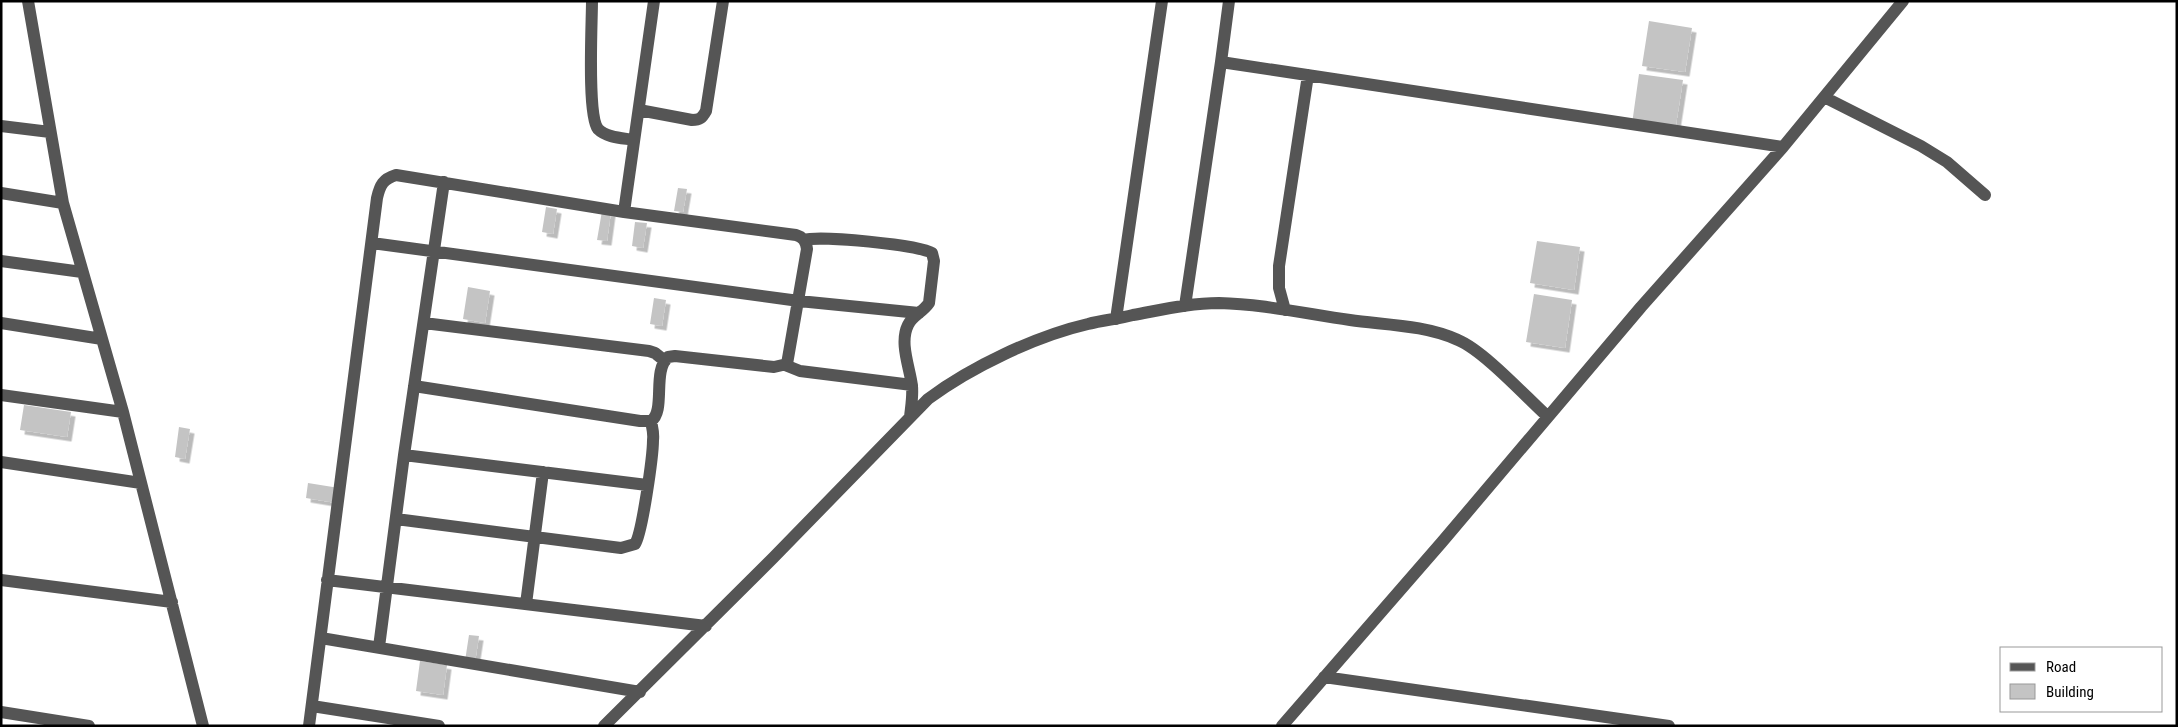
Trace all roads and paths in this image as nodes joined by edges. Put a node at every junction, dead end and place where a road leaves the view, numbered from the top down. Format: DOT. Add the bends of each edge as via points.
graph roads {
  1 [pos="28,1"];
  2 [pos="592,1"];
  3 [pos="654,1"];
  4 [pos="723,1"];
  5 [pos="1162,1"];
  6 [pos="1229,1"];
  7 [pos="1903,1"];
  8 [pos="1221,62"];
  9 [pos="1308,75"];
  10 [pos="1824,97"];
  11 [pos="639,110"];
  12 [pos="1,126"];
  13 [pos="50,132"];
  14 [pos="634,140"];
  15 [pos="1783,147"];
  16 [pos="444,182"];
  17 [pos="1,193"];
  18 [pos="1985,195"];
  19 [pos="63,203"];
  20 [pos="624,212"];
  21 [pos="804,240"];
  22 [pos="372,243"];
  23 [pos="434,251"];
  24 [pos="1,260"];
  25 [pos="82,272"];
  26 [pos="799,301"];
  27 [pos="1185,306"];
  28 [pos="1286,310"];
  29 [pos="919,313"];
  30 [pos="1116,319"];
  31 [pos="1,323"];
  32 [pos="424,323"];
  33 [pos="102,339"];
  34 [pos="665,361"];
  35 [pos="785,365"];
  36 [pos="414,386"];
  37 [pos="912,386"];
  38 [pos="1,395"];
  39 [pos="123,412"];
  40 [pos="1547,416"];
  41 [pos="910,417"];
  42 [pos="650,421"];
  43 [pos="404,455"];
  44 [pos="1,462"];
  45 [pos="543,472"];
  46 [pos="141,482"];
  47 [pos="647,485"];
  48 [pos="396,519"];
  49 [pos="534,537"];
  50 [pos="1,580"];
  51 [pos="327,580"];
  52 [pos="386,588"];
  53 [pos="172,602"];
  54 [pos="526,604"];
  55 [pos="706,626"];
  56 [pos="321,638"];
  57 [pos="379,647"];
  58 [pos="1324,677"];
  59 [pos="640,692"];
  60 [pos="312,706"];
  61 [pos="5,717"];
  62 [pos="76,725"];
  63 [pos="90,726"];
  64 [pos="203,726"];
  65 [pos="309,726"];
  66 [pos="439,726"];
  67 [pos="604,726"];
  68 [pos="1282,726"];
  69 [pos="1669,726"];
  1 -- 13 [label="street"];
  2 -- 14 [label="street" via="591,102 594,121 606,134"];
  3 -- 11 [label="street"];
  4 -- 11 [label="street" via="704,116 692,120"];
  5 -- 30 [label="street"];
  6 -- 8 [label="street"];
  7 -- 10 [label="street"];
  8 -- 9 [label="street"];
  8 -- 27 [label="street"];
  9 -- 15 [label="street"];
  9 -- 28 [label="street" via="1278,278"];
  10 -- 15 [label="street"];
  10 -- 18 [label="street" via="1921,146 1947,162"];
  11 -- 14 [label="street"];
  12 -- 13 [label="street"];
  13 -- 19 [label="street"];
  14 -- 20 [label="street"];
  15 -- 40 [label="street"];
  16 -- 20 [label="street"];
  16 -- 22 [label="street" via="396,175 387,178 380,188"];
  16 -- 23 [label="street"];
  17 -- 19 [label="street"];
  19 -- 25 [label="street"];
  20 -- 21 [label="street" via="796,235"];
  21 -- 26 [label="street" via="807,249"];
  21 -- 29 [label="street" via="824,238 929,251 934,261 930,296"];
  22 -- 23 [label="street"];
  22 -- 51 [label="street"];
  23 -- 26 [label="street"];
  23 -- 32 [label="street"];
  24 -- 25 [label="street"];
  25 -- 33 [label="street"];
  26 -- 29 [label="street"];
  26 -- 35 [label="street" via="790,357"];
  27 -- 28 [label="street" via="1219,303"];
  27 -- 30 [label="street"];
  28 -- 40 [label="street" via="1408,327 1460,340"];
  29 -- 37 [label="street" via="909,323 906,332"];
  30 -- 41 [label="street" via="1059,333 980,367 947,384"];
  31 -- 33 [label="street"];
  32 -- 34 [label="street" via="655,353"];
  32 -- 36 [label="street"];
  33 -- 39 [label="street"];
  34 -- 35 [label="street" via="675,356 774,367"];
  34 -- 42 [label="street" via="656,413"];
  35 -- 37 [label="street" via="800,371"];
  36 -- 42 [label="street"];
  36 -- 43 [label="street"];
  37 -- 41 [label="street"];
  38 -- 39 [label="street"];
  39 -- 46 [label="street"];
  40 -- 58 [label="street"];
  41 -- 55 [label="street"];
  42 -- 47 [label="street" via="653,442"];
  43 -- 45 [label="street"];
  43 -- 48 [label="street"];
  44 -- 46 [label="street"];
  45 -- 47 [label="street"];
  45 -- 49 [label="street"];
  46 -- 53 [label="street"];
  47 -- 49 [label="street" via="640,532 635,544 621,548"];
  48 -- 49 [label="street"];
  48 -- 52 [label="street"];
  49 -- 54 [label="street"];
  50 -- 53 [label="street"];
  51 -- 52 [label="street"];
  51 -- 56 [label="street"];
  52 -- 54 [label="street"];
  52 -- 57 [label="street"];
  53 -- 64 [label="street"];
  54 -- 55 [label="street"];
  55 -- 59 [label="street"];
  56 -- 57 [label="street"];
  56 -- 60 [label="street"];
  57 -- 59 [label="street"];
  58 -- 68 [label="street"];
  58 -- 69 [label="street"];
  59 -- 67 [label="street"];
  60 -- 65 [label="street"];
  60 -- 66 [label="street"];
  61 -- 62 [label="street"];
  62 -- 63 [label="street"];
}
